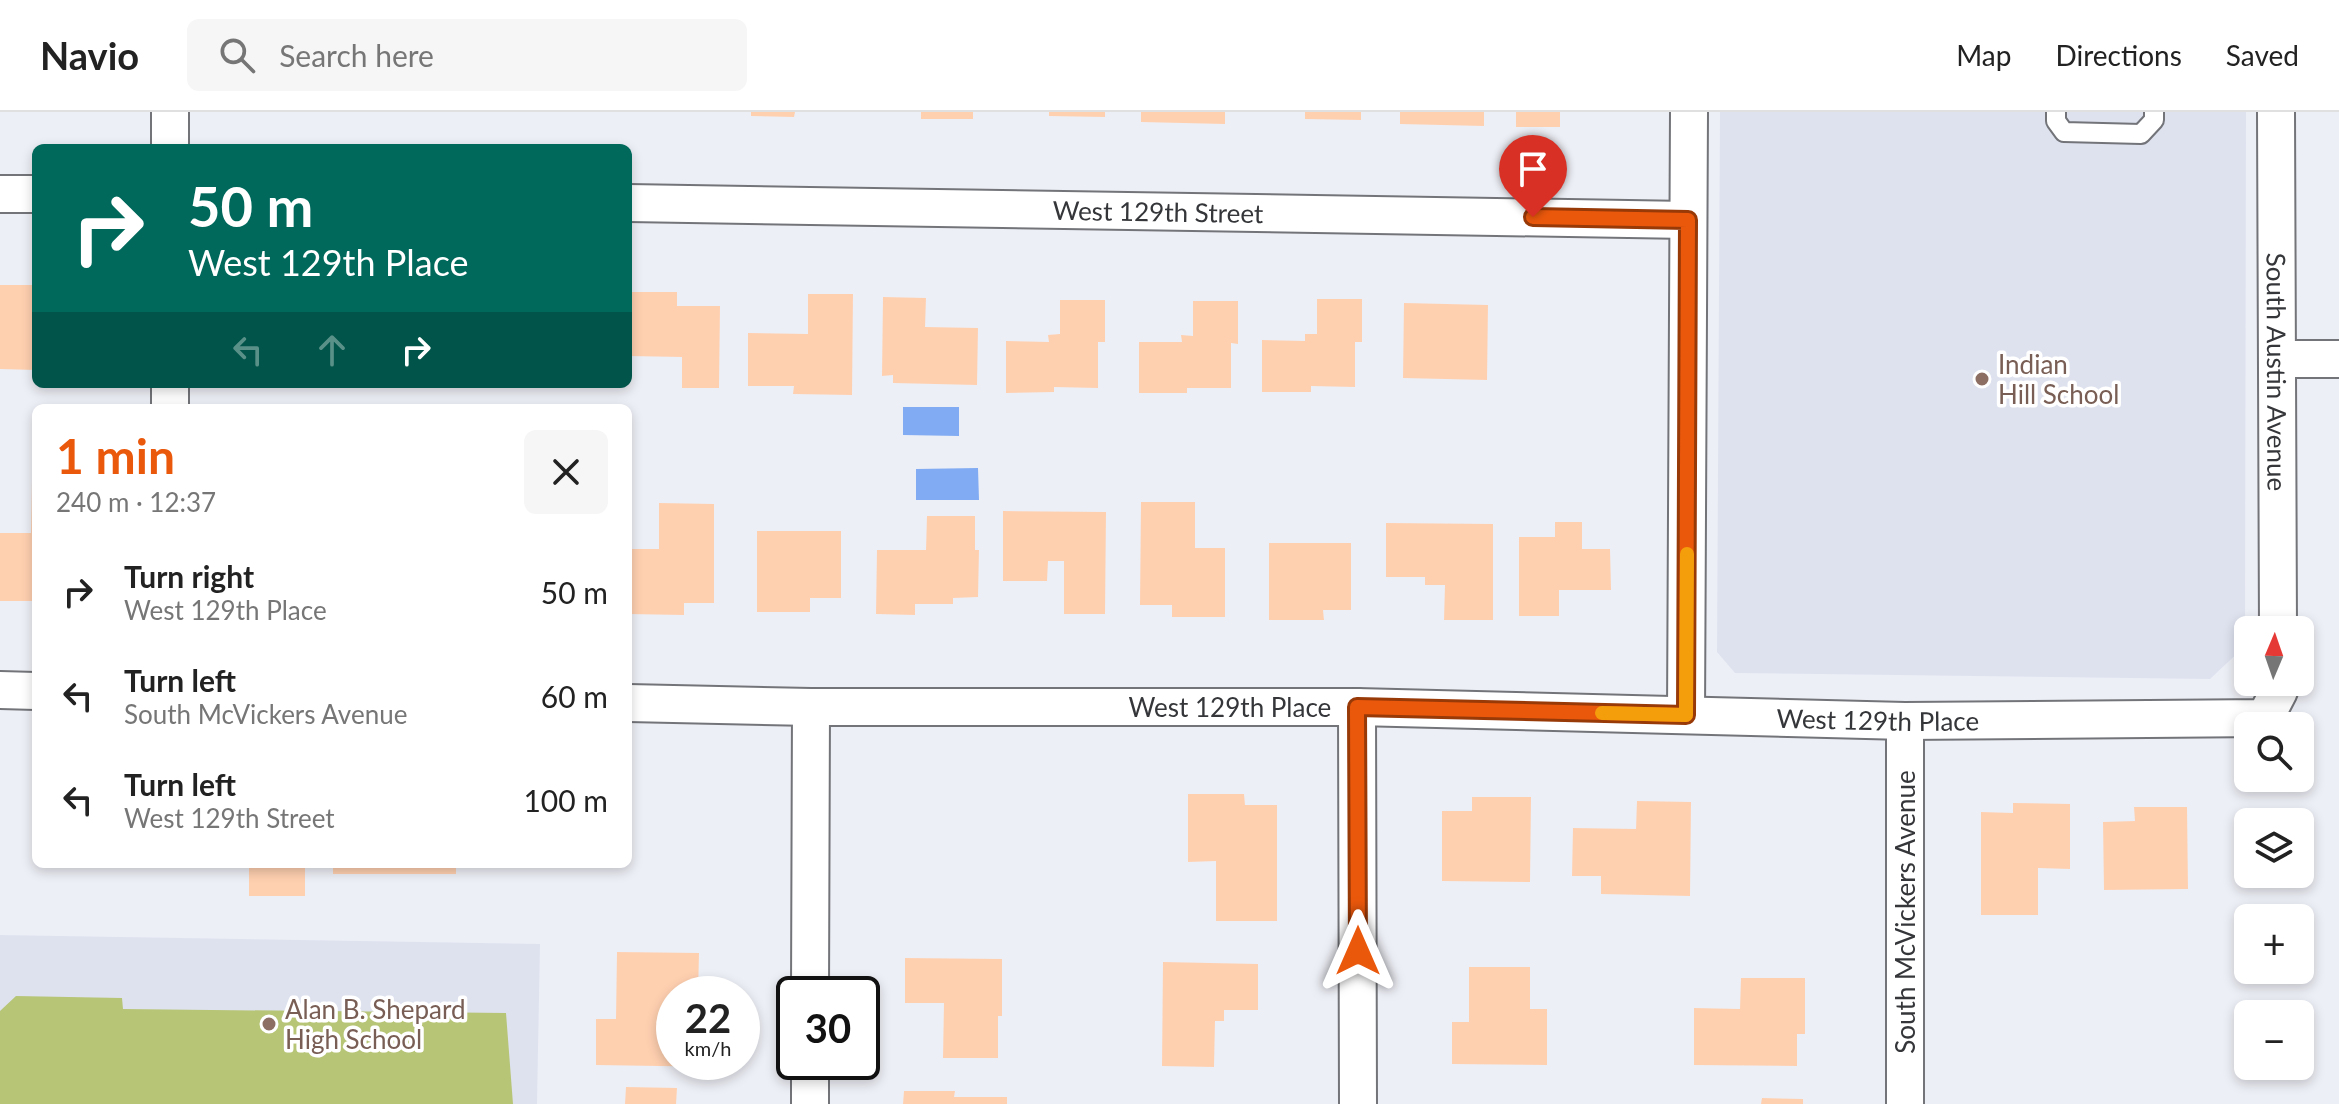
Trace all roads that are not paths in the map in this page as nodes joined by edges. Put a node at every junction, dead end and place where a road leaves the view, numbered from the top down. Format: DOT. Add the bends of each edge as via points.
graph roads {
  1 [pos="170,112"];
  2 [pos="1689,112"];
  3 [pos="2276,112"];
  4 [pos="2056,116"];
  5 [pos="2154,116"];
  6 [pos="170,144"];
  7 [pos="0,194"];
  8 [pos="32,194"];
  9 [pos="632,203"];
  10 [pos="1688,220"];
  11 [pos="2277,359"];
  12 [pos="2339,359"];
  13 [pos="2278,616"];
  14 [pos="0,690"];
  15 [pos="32,691"];
  16 [pos="2276,696"];
  17 [pos="632,703"];
  18 [pos="811,707"];
  19 [pos="1357,707"];
  20 [pos="1686,715"];
  21 [pos="1905,721"];
  22 [pos="810,976"];
  23 [pos="810,1080"];
  24 [pos="810,1104"];
  25 [pos="1358,1104"];
  26 [pos="1905,1104"];
  1 -- 6 [label="street"];
  2 -- 10 [label="street"];
  3 -- 11 [label="street, South Austin Avenue"];
  4 -- 5 [label="lane" via="2064,132 2141,134"];
  7 -- 8 [label="street"];
  9 -- 10 [label="street, West 129th Street"];
  10 -- 20 [label="street"];
  11 -- 12 [label="street"];
  11 -- 13 [label="street, South Austin Avenue"];
  14 -- 15 [label="street"];
  16 -- 21 [label="street, West 129th Place" via="2265,718"];
  17 -- 18 [label="street, West 129th Place"];
  18 -- 19 [label="street, West 129th Place"];
  18 -- 22 [label="street"];
  19 -- 20 [label="street, West 129th Place"];
  19 -- 25 [label="street"];
  20 -- 21 [label="street, West 129th Place"];
  21 -- 26 [label="street, South McVickers Avenue"];
  23 -- 24 [label="street"];
}
